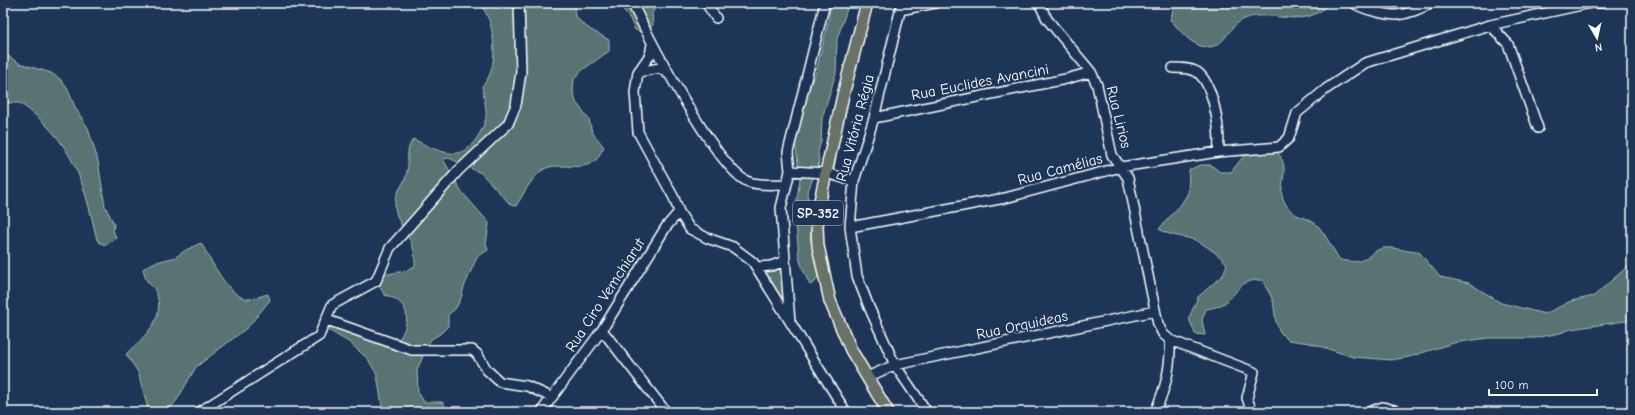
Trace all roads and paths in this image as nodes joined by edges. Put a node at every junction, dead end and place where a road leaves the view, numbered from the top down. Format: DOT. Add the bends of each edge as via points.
graph roads {
  1 [pos="519,3"];
  2 [pos="632,3"];
  3 [pos="706,3"];
  4 [pos="825,3"];
  5 [pos="867,3"];
  6 [pos="935,3"];
  7 [pos="1039,3"];
  8 [pos="1354,3"];
  9 [pos="1430,3"];
  10 [pos="1590,3"];
  11 [pos="1602,3"];
  12 [pos="901,7"];
  13 [pos="716,18"];
  14 [pos="1490,25"];
  15 [pos="652,44"];
  16 [pos="1173,68"];
  17 [pos="638,72"];
  18 [pos="1090,72"];
  19 [pos="671,76"];
  20 [pos="874,118"];
  21 [pos="1538,128"];
  22 [pos="1218,152"];
  23 [pos="1121,167"];
  24 [pos="790,171"];
  25 [pos="826,173"];
  26 [pos="854,181"];
  27 [pos="786,184"];
  28 [pos="678,212"];
  29 [pos="850,227"];
  30 [pos="785,261"];
  31 [pos="756,268"];
  32 [pos="1155,311"];
  33 [pos="327,320"];
  34 [pos="790,324"];
  35 [pos="602,330"];
  36 [pos="1170,340"];
  37 [pos="895,365"];
  38 [pos="867,376"];
  39 [pos="551,397"];
  40 [pos="199,412"];
  41 [pos="541,412"];
  42 [pos="666,412"];
  43 [pos="846,412"];
  44 [pos="888,412"];
  45 [pos="927,412"];
  46 [pos="1156,412"];
  47 [pos="1252,412"];
  48 [pos="1369,412"];
  49 [pos="1402,412"];
  1 -- 33 [label="street" via="521,72 516,105 508,124 458,171 390,248 376,281 332,305"];
  2 -- 15 [label="street"];
  3 -- 13 [label="street"];
  4 -- 24 [label="street" via="788,152"];
  5 -- 25 [label="main road, SP-352"];
  6 -- 12 [label="street"];
  7 -- 18 [label="street, Rua Lirios" via="1047,19"];
  8 -- 9 [label="street" via="1374,11 1397,14 1425,7"];
  10 -- 11 [label="street"];
  10 -- 14 [label="street"];
  12 -- 20 [label="street, Rua Vitória Régia"];
  14 -- 21 [label="street" via="1508,44"];
  14 -- 22 [label="street, Rua Camélias" via="1365,63 1326,89 1297,113 1289,138 1280,147"];
  15 -- 17 [label="street" via="650,55"];
  15 -- 19 [label="street"];
  16 -- 22 [label="street" via="1186,68 1198,72 1205,81 1212,97 1220,138"];
  17 -- 19 [label="street" via="660,68"];
  17 -- 28 [label="street" via="635,92 638,132 674,198"];
  18 -- 20 [label="street, Rua Euclides Avancini"];
  18 -- 23 [label="street, Rua Lirios" via="1097,85 1112,155"];
  19 -- 27 [label="street" via="701,127 736,174 749,182"];
  20 -- 26 [label="street, Rua Vitória Régia"];
  22 -- 23 [label="street, Rua Camélias"];
  23 -- 29 [label="street, Rua Camélias" via="1005,198"];
  23 -- 32 [label="street, Rua Lirios" via="1128,178"];
  24 -- 25 [label="street"];
  24 -- 27 [label="street"];
  25 -- 26 [label="street"];
  25 -- 38 [label="main road, SP-352" via="817,227 823,276 839,325"];
  26 -- 29 [label="street, Rua Vitória Régia"];
  27 -- 30 [label="street" via="781,208"];
  28 -- 31 [label="street" via="690,229 733,247 753,262"];
  28 -- 35 [label="street, Rua Ciro Vemchiarut"];
  29 -- 37 [label="street, Rua Vitória Régia" via="857,276"];
  30 -- 31 [label="street"];
  30 -- 34 [label="street"];
  31 -- 34 [label="street"];
  32 -- 36 [label="street, Rua Lirios" via="1163,334"];
  32 -- 37 [label="street, Rua Orquideas"];
  33 -- 39 [label="street" via="412,350 472,350 486,370 500,382 527,386"];
  33 -- 40 [label="street" via="319,336"];
  34 -- 43 [label="street"];
  35 -- 39 [label="street, Rua Ciro Vemchiarut"];
  35 -- 42 [label="street"];
  36 -- 46 [label="street" via="1171,358 1166,388"];
  36 -- 47 [label="street" via="1254,372 1247,398"];
  37 -- 38 [label="street, Rua Orquideas"];
  37 -- 45 [label="street, Rua Vitória Régia"];
  38 -- 44 [label="main road, SP-352"];
  39 -- 41 [label="street, Rua Ciro Vemchiarut"];
  48 -- 49 [label="street" via="1383,407"];
}
